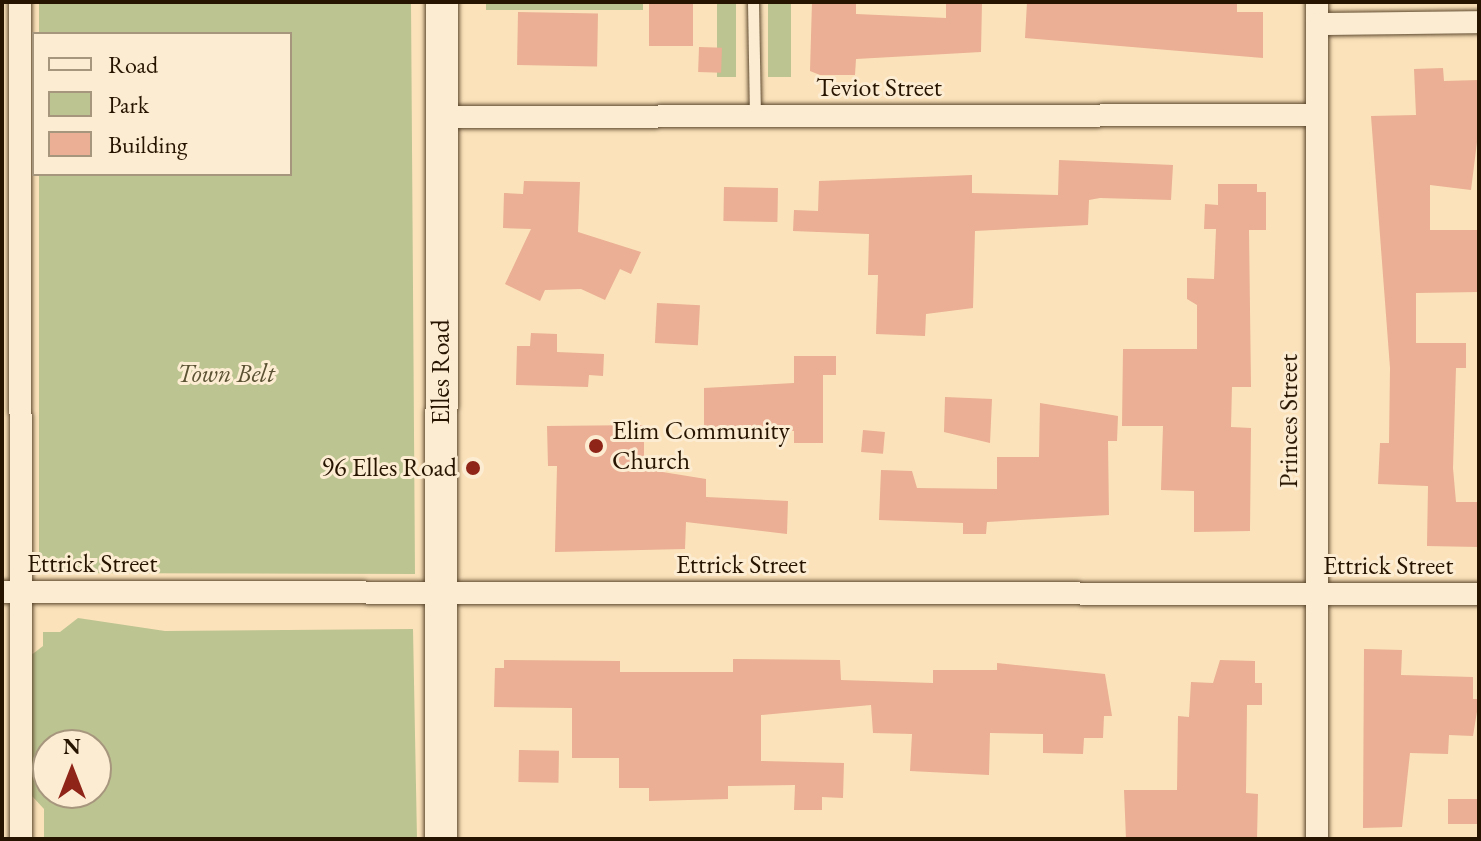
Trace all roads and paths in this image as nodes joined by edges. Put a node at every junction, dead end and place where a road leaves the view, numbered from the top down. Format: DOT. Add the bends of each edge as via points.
graph roads {
  1 [pos="20,2"];
  2 [pos="442,2"];
  3 [pos="753,2"];
  4 [pos="1317,13"];
  5 [pos="1479,22"];
  6 [pos="1317,115"];
  7 [pos="11,117"];
  8 [pos="441,117"];
  9 [pos="755,117"];
  10 [pos="11,592"];
  11 [pos="441,592"];
  12 [pos="1317,594"];
  13 [pos="1479,594"];
  14 [pos="21,839"];
  15 [pos="441,839"];
  16 [pos="1317,839"];
  1 -- 7 [label="street"];
  2 -- 8 [label="main road, Elles Road"];
  3 -- 9 [label="lane"];
  4 -- 5 [label="street"];
  4 -- 6 [label="street, Princes Street"];
  6 -- 9 [label="street, Teviot Street"];
  6 -- 12 [label="street, Princes Street"];
  7 -- 10 [label="street"];
  8 -- 9 [label="street, Teviot Street"];
  8 -- 11 [label="main road, Elles Road"];
  10 -- 11 [label="street, Ettrick Street"];
  10 -- 14 [label="street"];
  11 -- 12 [label="street, Ettrick Street"];
  11 -- 15 [label="main road, Elles Road"];
  12 -- 13 [label="street, Ettrick Street"];
  12 -- 16 [label="street, Princes Street"];
}
